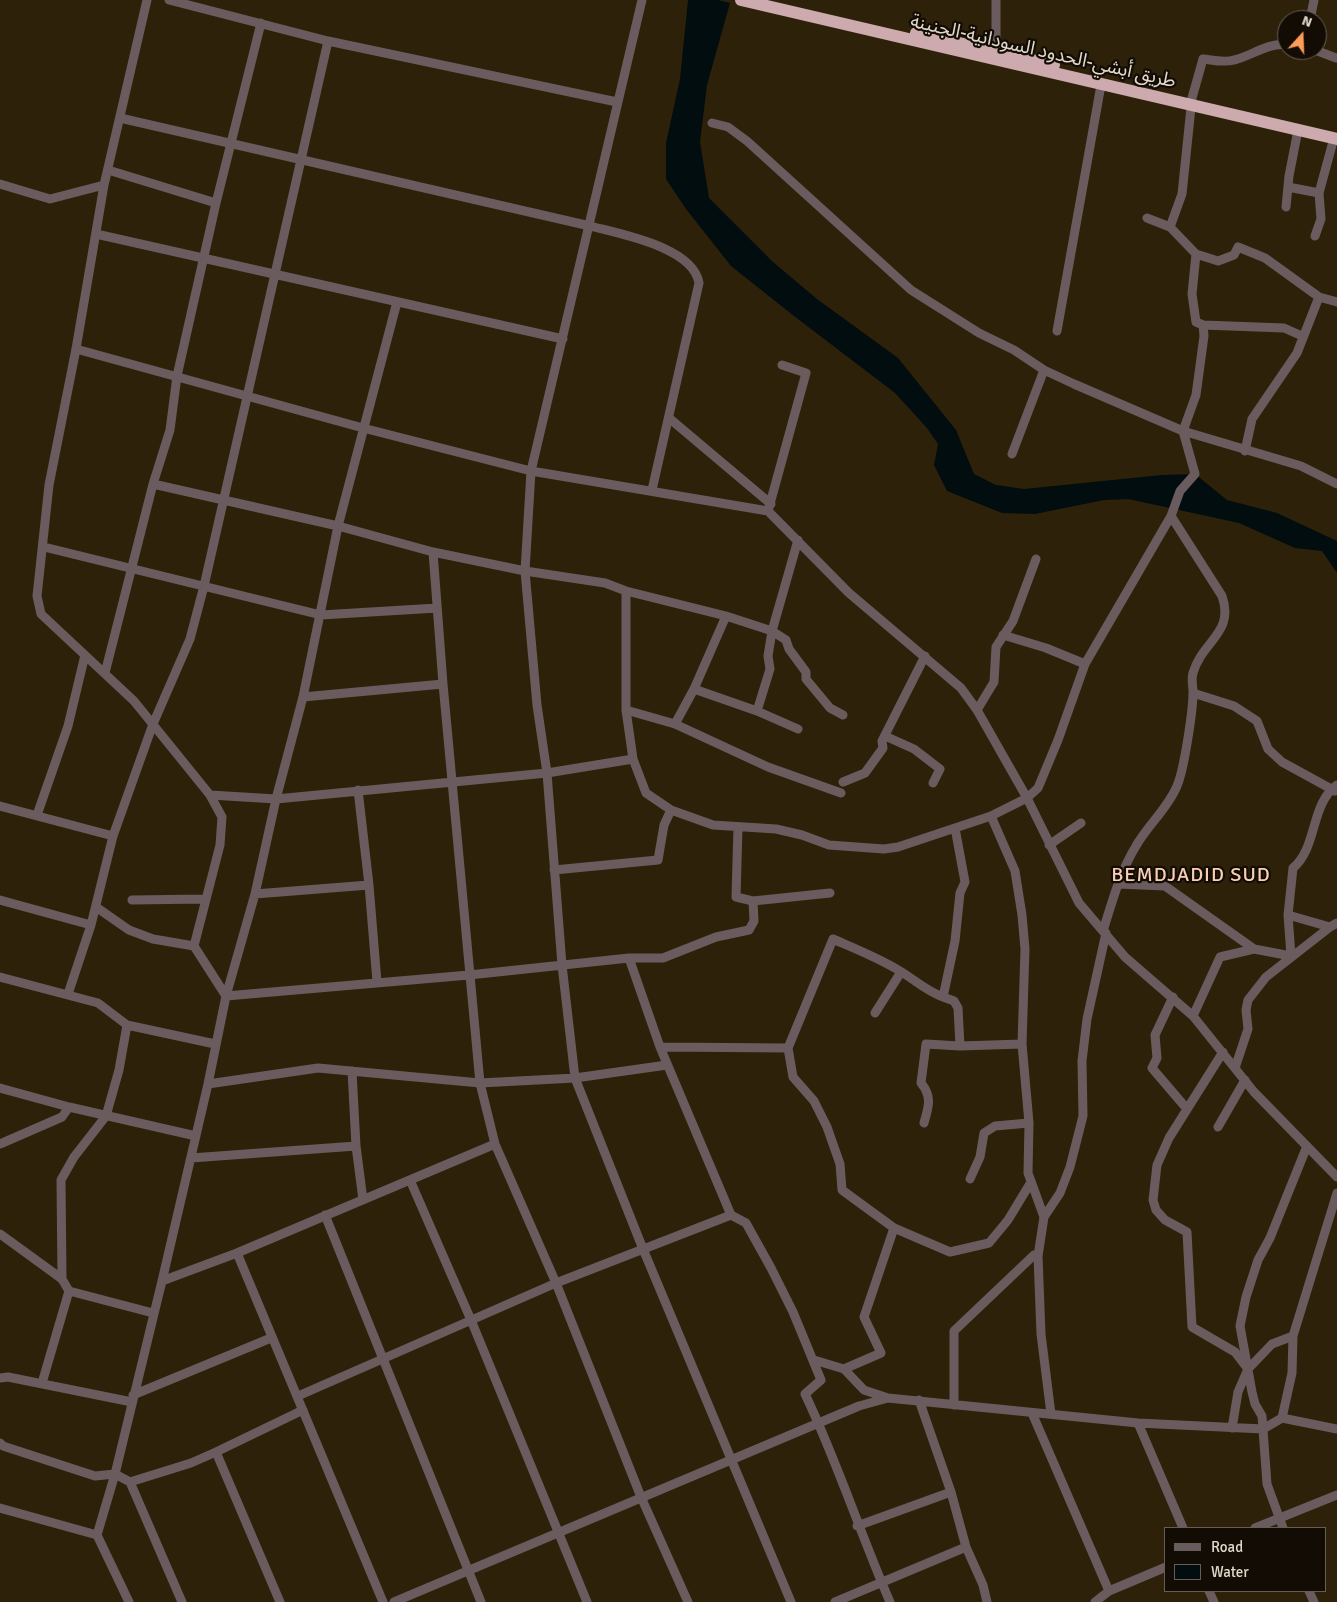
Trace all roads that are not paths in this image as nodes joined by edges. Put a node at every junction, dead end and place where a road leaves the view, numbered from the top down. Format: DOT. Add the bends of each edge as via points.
graph roads {
  1 [pos="147,0"];
  2 [pos="169,0"];
  3 [pos="642,0"];
  4 [pos="741,0"];
  5 [pos="996,0"];
  6 [pos="769,2"];
  7 [pos="830,18"];
  8 [pos="261,23"];
  9 [pos="328,41"];
  10 [pos="1277,45"];
  11 [pos="996,51"];
  12 [pos="1101,85"];
  13 [pos="617,102"];
  14 [pos="1192,102"];
  15 [pos="120,118"];
  16 [pos="712,123"];
  17 [pos="1298,130"];
  18 [pos="1336,136"];
  19 [pos="231,143"];
  20 [pos="302,158"];
  21 [pos="108,170"];
  22 [pos="0,184"];
  23 [pos="104,185"];
  24 [pos="1288,188"];
  25 [pos="1319,193"];
  26 [pos="216,203"];
  27 [pos="1286,207"];
  28 [pos="1147,218"];
  29 [pos="590,226"];
  30 [pos="1170,227"];
  31 [pos="96,234"];
  32 [pos="1315,236"];
  33 [pos="1196,254"];
  34 [pos="205,258"];
  35 [pos="277,274"];
  36 [pos="1319,297"];
  37 [pos="397,302"];
  38 [pos="1337,302"];
  39 [pos="1203,325"];
  40 [pos="1057,330"];
  41 [pos="1302,336"];
  42 [pos="562,339"];
  43 [pos="76,349"];
  44 [pos="782,365"];
  45 [pos="1044,370"];
  46 [pos="177,376"];
  47 [pos="248,396"];
  48 [pos="669,418"];
  49 [pos="363,428"];
  50 [pos="1183,430"];
  51 [pos="1245,451"];
  52 [pos="1012,454"];
  53 [pos="531,471"];
  54 [pos="1337,483"];
  55 [pos="153,484"];
  56 [pos="652,490"];
  57 [pos="224,500"];
  58 [pos="770,508"];
  59 [pos="1171,516"];
  60 [pos="338,526"];
  61 [pos="798,540"];
  62 [pos="44,548"];
  63 [pos="433,552"];
  64 [pos="1036,560"];
  65 [pos="131,570"];
  66 [pos="525,571"];
  67 [pos="204,586"];
  68 [pos="626,591"];
  69 [pos="437,608"];
  70 [pos="321,615"];
  71 [pos="726,616"];
  72 [pos="772,631"];
  73 [pos="1003,636"];
  74 [pos="85,655"];
  75 [pos="925,656"];
  76 [pos="1085,664"];
  77 [pos="105,673"];
  78 [pos="443,684"];
  79 [pos="694,689"];
  80 [pos="1193,693"];
  81 [pos="303,697"];
  82 [pos="626,710"];
  83 [pos="977,710"];
  84 [pos="757,711"];
  85 [pos="843,716"];
  86 [pos="153,724"];
  87 [pos="675,724"];
  88 [pos="798,729"];
  89 [pos="885,736"];
  90 [pos="633,759"];
  91 [pos="547,772"];
  92 [pos="451,781"];
  93 [pos="843,782"];
  94 [pos="933,784"];
  95 [pos="1335,789"];
  96 [pos="358,790"];
  97 [pos="841,793"];
  98 [pos="210,795"];
  99 [pos="1027,798"];
  100 [pos="276,799"];
  101 [pos="0,806"];
  102 [pos="671,810"];
  103 [pos="38,816"];
  104 [pos="992,816"];
  105 [pos="1081,823"];
  106 [pos="738,827"];
  107 [pos="955,828"];
  108 [pos="113,836"];
  109 [pos="1049,845"];
  110 [pos="554,870"];
  111 [pos="1118,884"];
  112 [pos="369,885"];
  113 [pos="830,893"];
  114 [pos="255,894"];
  115 [pos="204,899"];
  116 [pos="0,900"];
  117 [pos="132,900"];
  118 [pos="752,901"];
  119 [pos="96,907"];
  120 [pos="1288,915"];
  121 [pos="91,925"];
  122 [pos="1334,925"];
  123 [pos="1104,932"];
  124 [pos="194,946"];
  125 [pos="1254,949"];
  126 [pos="1290,956"];
  127 [pos="630,958"];
  128 [pos="562,965"];
  129 [pos="901,972"];
  130 [pos="469,975"];
  131 [pos="0,977"];
  132 [pos="377,982"];
  133 [pos="68,994"];
  134 [pos="226,996"];
  135 [pos="943,997"];
  136 [pos="1173,997"];
  137 [pos="875,1013"];
  138 [pos="1193,1016"];
  139 [pos="127,1025"];
  140 [pos="215,1044"];
  141 [pos="1022,1044"];
  142 [pos="960,1046"];
  143 [pos="660,1047"];
  144 [pos="788,1048"];
  145 [pos="1223,1052"];
  146 [pos="667,1065"];
  147 [pos="1235,1068"];
  148 [pos="352,1071"];
  149 [pos="575,1078"];
  150 [pos="1244,1080"];
  151 [pos="208,1084"];
  152 [pos="480,1084"];
  153 [pos="0,1088"];
  154 [pos="69,1107"];
  155 [pos="1187,1109"];
  156 [pos="106,1116"];
  157 [pos="924,1123"];
  158 [pos="1029,1123"];
  159 [pos="1218,1127"];
  160 [pos="196,1136"];
  161 [pos="0,1144"];
  162 [pos="495,1144"];
  163 [pos="356,1146"];
  164 [pos="1307,1146"];
  165 [pos="191,1158"];
  166 [pos="1336,1174"];
  167 [pos="970,1179"];
  168 [pos="410,1180"];
  169 [pos="1031,1182"];
  170 [pos="1337,1193"];
  171 [pos="363,1200"];
  172 [pos="325,1215"];
  173 [pos="731,1215"];
  174 [pos="1044,1217"];
  175 [pos="894,1228"];
  176 [pos="0,1234"];
  177 [pos="643,1249"];
  178 [pos="237,1253"];
  179 [pos="1038,1256"];
  180 [pos="62,1279"];
  181 [pos="162,1282"];
  182 [pos="556,1283"];
  183 [pos="70,1291"];
  184 [pos="153,1314"];
  185 [pos="471,1320"];
  186 [pos="1293,1336"];
  187 [pos="271,1338"];
  188 [pos="382,1360"];
  189 [pos="814,1360"];
  190 [pos="844,1369"];
  191 [pos="1248,1369"];
  192 [pos="0,1378"];
  193 [pos="42,1383"];
  194 [pos="298,1396"];
  195 [pos="888,1398"];
  196 [pos="132,1399"];
  197 [pos="919,1400"];
  198 [pos="954,1405"];
  199 [pos="303,1410"];
  200 [pos="1032,1413"];
  201 [pos="1051,1414"];
  202 [pos="1282,1418"];
  203 [pos="1138,1423"];
  204 [pos="819,1424"];
  205 [pos="1232,1428"];
  206 [pos="1263,1429"];
  207 [pos="1337,1429"];
  208 [pos="1,1445"];
  209 [pos="216,1452"];
  210 [pos="731,1459"];
  211 [pos="115,1474"];
  212 [pos="130,1482"];
  213 [pos="951,1492"];
  214 [pos="1337,1495"];
  215 [pos="641,1497"];
  216 [pos="0,1508"];
  217 [pos="1278,1518"];
  218 [pos="857,1526"];
  219 [pos="1183,1527"];
  220 [pos="1257,1527"];
  221 [pos="1282,1527"];
  222 [pos="558,1533"];
  223 [pos="98,1535"];
  224 [pos="966,1547"];
  225 [pos="1164,1569"];
  226 [pos="468,1572"];
  227 [pos="882,1583"];
  228 [pos="1109,1591"];
  229 [pos="129,1602"];
  230 [pos="182,1602"];
  231 [pos="280,1602"];
  232 [pos="383,1602"];
  233 [pos="394,1602"];
  234 [pos="481,1602"];
  235 [pos="587,1602"];
  236 [pos="688,1602"];
  237 [pos="791,1602"];
  238 [pos="834,1602"];
  239 [pos="890,1602"];
  240 [pos="987,1602"];
  241 [pos="1095,1602"];
  1 -- 15 [label="street"];
  2 -- 8 [label="street"];
  3 -- 13 [label="street"];
  4 -- 6 [label="highway, طريق أبشي-الحدود السودانية-الجنينة"];
  5 -- 11 [label="street"];
  6 -- 7 [label="highway, طريق أبشي-الحدود السودانية-الجنينة"];
  7 -- 11 [label="highway"];
  7 -- 12 [label="highway, طريق أبشي-الحدود السودانية-الجنينة"];
  8 -- 9 [label="street"];
  8 -- 19 [label="street"];
  9 -- 13 [label="street"];
  9 -- 20 [label="street"];
  10 -- 14 [label="street" via="1234,60 1203,59"];
  11 -- 14 [label="highway"];
  12 -- 14 [label="highway, طريق أبشي-الحدود السودانية-الجنينة"];
  12 -- 40 [label="street"];
  13 -- 29 [label="street"];
  14 -- 17 [label="highway, طريق أبشي-الحدود السودانية-الجنينة"];
  14 -- 18 [label="highway"];
  14 -- 30 [label="street" via="1182,194"];
  15 -- 19 [label="street"];
  15 -- 21 [label="street"];
  16 -- 45 [label="street" via="728,127 747,141 911,290"];
  17 -- 18 [label="highway, طريق أبشي-الحدود السودانية-الجنينة"];
  17 -- 24 [label="street"];
  18 -- 25 [label="street"];
  19 -- 20 [label="street"];
  19 -- 26 [label="street"];
  20 -- 29 [label="street"];
  20 -- 35 [label="street"];
  21 -- 23 [label="street"];
  21 -- 26 [label="street"];
  22 -- 23 [label="street" via="50,199"];
  23 -- 31 [label="street"];
  24 -- 25 [label="street"];
  24 -- 27 [label="street"];
  25 -- 32 [label="street" via="1321,219"];
  26 -- 34 [label="street"];
  28 -- 30 [label="street"];
  29 -- 42 [label="street"];
  29 -- 48 [label="street" via="672,252 698,275 699,283"];
  30 -- 33 [label="street"];
  31 -- 34 [label="street"];
  31 -- 43 [label="street"];
  33 -- 36 [label="street" via="1218,261 1234,255 1238,248 1264,258"];
  33 -- 39 [label="street" via="1192,294 1196,322"];
  34 -- 35 [label="street"];
  34 -- 46 [label="street"];
  35 -- 37 [label="street"];
  35 -- 47 [label="street"];
  36 -- 38 [label="street"];
  36 -- 41 [label="street"];
  37 -- 42 [label="street"];
  37 -- 49 [label="street"];
  39 -- 41 [label="street" via="1284,328"];
  39 -- 50 [label="street" via="1196,395"];
  41 -- 51 [label="street" via="1292,361 1252,418"];
  42 -- 53 [label="street"];
  43 -- 46 [label="street"];
  43 -- 62 [label="street" via="49,485"];
  44 -- 58 [label="street" via="806,373"];
  45 -- 50 [label="street"];
  45 -- 52 [label="street"];
  46 -- 47 [label="street"];
  46 -- 55 [label="street" via="170,430"];
  47 -- 49 [label="street"];
  47 -- 57 [label="street"];
  48 -- 56 [label="street"];
  48 -- 58 [label="street"];
  49 -- 53 [label="street"];
  49 -- 60 [label="street"];
  50 -- 51 [label="street"];
  50 -- 59 [label="street" via="1195,474 1180,491"];
  51 -- 54 [label="street" via="1301,466"];
  53 -- 56 [label="street"];
  53 -- 66 [label="street"];
  55 -- 57 [label="street"];
  55 -- 65 [label="street"];
  56 -- 58 [label="street"];
  57 -- 60 [label="street"];
  57 -- 67 [label="street"];
  58 -- 61 [label="street"];
  59 -- 76 [label="street"];
  59 -- 80 [label="street" via="1222,596 1226,610 1225,624 1199,657 1192,675"];
  60 -- 63 [label="street"];
  60 -- 70 [label="street"];
  61 -- 72 [label="street"];
  61 -- 75 [label="street" via="849,593"];
  62 -- 65 [label="street"];
  62 -- 74 [label="street" via="37,596 41,614"];
  63 -- 66 [label="street"];
  63 -- 69 [label="street"];
  64 -- 73 [label="street" via="1020,606"];
  65 -- 67 [label="street"];
  65 -- 77 [label="street"];
  66 -- 68 [label="street" via="605,583"];
  66 -- 91 [label="street"];
  67 -- 70 [label="street"];
  67 -- 86 [label="street" via="190,639"];
  68 -- 71 [label="street"];
  68 -- 82 [label="street"];
  69 -- 70 [label="street"];
  69 -- 78 [label="street"];
  70 -- 81 [label="street"];
  71 -- 72 [label="street"];
  71 -- 79 [label="street"];
  72 -- 84 [label="street" via="768,656 770,669"];
  72 -- 85 [label="street" via="786,640 806,672 806,678 830,708"];
  73 -- 76 [label="street" via="1046,648"];
  73 -- 83 [label="street" via="996,648 994,682"];
  74 -- 77 [label="street"];
  74 -- 103 [label="street" via="68,726"];
  75 -- 83 [label="street" via="962,688"];
  75 -- 89 [label="street"];
  76 -- 99 [label="street" via="1038,788"];
  77 -- 86 [label="street"];
  78 -- 81 [label="street"];
  78 -- 92 [label="street"];
  79 -- 84 [label="street"];
  79 -- 87 [label="street"];
  80 -- 95 [label="street" via="1234,706 1257,721 1268,749 1282,762"];
  80 -- 111 [label="street" via="1177,786 1136,846"];
  81 -- 100 [label="street"];
  82 -- 87 [label="street"];
  82 -- 90 [label="street"];
  83 -- 99 [label="street"];
  84 -- 88 [label="street"];
  86 -- 98 [label="street"];
  86 -- 108 [label="street"];
  87 -- 97 [label="street" via="768,767"];
  89 -- 93 [label="street" via="883,748 865,773"];
  89 -- 94 [label="street" via="914,749 940,769"];
  90 -- 91 [label="street"];
  90 -- 102 [label="street" via="646,793"];
  91 -- 92 [label="street"];
  91 -- 110 [label="street"];
  92 -- 96 [label="street"];
  92 -- 130 [label="street"];
  95 -- 120 [label="street" via="1314,823 1303,860 1293,868"];
  96 -- 100 [label="street"];
  96 -- 112 [label="street"];
  98 -- 100 [label="street"];
  98 -- 115 [label="street" via="222,817 220,845"];
  99 -- 104 [label="street"];
  99 -- 109 [label="street"];
  100 -- 114 [label="street"];
  101 -- 103 [label="street"];
  102 -- 106 [label="street" via="713,824"];
  102 -- 110 [label="street" via="664,825 658,860"];
  103 -- 108 [label="street"];
  104 -- 107 [label="street"];
  104 -- 141 [label="street" via="1015,871 1022,915 1025,949"];
  105 -- 109 [label="street"];
  106 -- 107 [label="street" via="776,829 829,845 884,849"];
  106 -- 118 [label="street" via="736,898"];
  107 -- 135 [label="street" via="965,882 960,893 955,941"];
  108 -- 119 [label="street"];
  109 -- 123 [label="street" via="1079,903"];
  110 -- 128 [label="street"];
  111 -- 123 [label="street"];
  111 -- 125 [label="street" via="1165,886"];
  112 -- 114 [label="street"];
  112 -- 132 [label="street"];
  113 -- 118 [label="street"];
  114 -- 134 [label="street"];
  115 -- 117 [label="street"];
  115 -- 124 [label="street"];
  116 -- 121 [label="street"];
  118 -- 127 [label="street" via="754,921 749,930 716,937 663,958"];
  119 -- 121 [label="street"];
  119 -- 124 [label="street" via="130,930 153,939"];
  120 -- 122 [label="street"];
  120 -- 126 [label="street"];
  121 -- 133 [label="street"];
  122 -- 126 [label="street"];
  123 -- 136 [label="street" via="1125,957"];
  123 -- 174 [label="street" via="1082,1061 1083,1116 1060,1193"];
  124 -- 134 [label="street"];
  125 -- 126 [label="street"];
  125 -- 138 [label="street" via="1220,957"];
  126 -- 147 [label="street" via="1266,977 1248,1000 1248,1029"];
  127 -- 128 [label="street"];
  127 -- 143 [label="street"];
  128 -- 130 [label="street"];
  128 -- 149 [label="street"];
  129 -- 135 [label="street" via="919,986"];
  129 -- 137 [label="street"];
  129 -- 144 [label="street" via="833,939"];
  130 -- 132 [label="street"];
  130 -- 152 [label="street"];
  131 -- 133 [label="street"];
  132 -- 134 [label="street"];
  133 -- 139 [label="street" via="98,1003"];
  134 -- 140 [label="street"];
  135 -- 142 [label="street" via="954,1001 958,1008"];
  136 -- 138 [label="street"];
  136 -- 155 [label="street" via="1155,1036 1158,1058 1152,1068"];
  138 -- 145 [label="street"];
  139 -- 140 [label="street"];
  139 -- 156 [label="street"];
  140 -- 151 [label="street"];
  141 -- 142 [label="street"];
  141 -- 158 [label="street"];
  142 -- 157 [label="street" via="926,1044 921,1084 930,1102"];
  143 -- 144 [label="street"];
  143 -- 146 [label="street"];
  144 -- 175 [label="street" via="793,1077 814,1101 827,1127 840,1164 842,1190"];
  145 -- 147 [label="street"];
  145 -- 155 [label="street"];
  146 -- 149 [label="street"];
  146 -- 173 [label="street"];
  147 -- 150 [label="street"];
  148 -- 151 [label="street" via="318,1068"];
  148 -- 152 [label="street"];
  148 -- 163 [label="street"];
  149 -- 152 [label="street"];
  149 -- 177 [label="street"];
  150 -- 159 [label="street"];
  150 -- 164 [label="street"];
  151 -- 160 [label="street"];
  152 -- 162 [label="street"];
  153 -- 154 [label="street"];
  154 -- 156 [label="street"];
  154 -- 161 [label="street" via="62,1117"];
  155 -- 191 [label="street" via="1157,1165 1153,1200 1156,1210 1165,1220 1187,1232 1192,1327 1235,1352"];
  156 -- 160 [label="street"];
  156 -- 180 [label="street" via="74,1157 61,1180"];
  158 -- 167 [label="street" via="994,1126 984,1133 980,1158"];
  158 -- 169 [label="street" via="1028,1173"];
  160 -- 165 [label="street"];
  162 -- 168 [label="street"];
  162 -- 182 [label="street"];
  163 -- 165 [label="street"];
  163 -- 171 [label="street"];
  164 -- 166 [label="street"];
  164 -- 191 [label="street" via="1258,1260 1246,1297 1240,1326"];
  165 -- 181 [label="street"];
  168 -- 171 [label="street"];
  168 -- 185 [label="street"];
  169 -- 174 [label="street"];
  169 -- 175 [label="street" via="989,1244 950,1252"];
  170 -- 186 [label="street"];
  171 -- 172 [label="street"];
  172 -- 178 [label="street"];
  172 -- 188 [label="street"];
  173 -- 177 [label="street"];
  173 -- 189 [label="street" via="746,1223"];
  174 -- 179 [label="street"];
  175 -- 190 [label="street" via="864,1317 881,1353"];
  176 -- 180 [label="street"];
  177 -- 182 [label="street"];
  177 -- 210 [label="street"];
  178 -- 181 [label="street"];
  178 -- 187 [label="street"];
  179 -- 198 [label="street" via="1034,1255 954,1332"];
  179 -- 201 [label="street" via="1041,1334"];
  180 -- 183 [label="street"];
  181 -- 184 [label="street"];
  182 -- 185 [label="street"];
  182 -- 215 [label="street"];
  183 -- 184 [label="street"];
  183 -- 193 [label="street"];
  184 -- 196 [label="street"];
  185 -- 188 [label="street"];
  185 -- 222 [label="street"];
  186 -- 191 [label="street" via="1272,1344"];
  186 -- 202 [label="street" via="1292,1373"];
  187 -- 194 [label="street"];
  187 -- 196 [label="street"];
  188 -- 194 [label="street"];
  188 -- 226 [label="street"];
  189 -- 190 [label="street"];
  189 -- 204 [label="street" via="821,1380 805,1394"];
  190 -- 195 [label="street" via="864,1390"];
  191 -- 205 [label="street" via="1238,1392"];
  191 -- 206 [label="street"];
  192 -- 193 [label="street"];
  193 -- 196 [label="street"];
  194 -- 199 [label="street"];
  195 -- 197 [label="street"];
  195 -- 204 [label="street" via="859,1406"];
  196 -- 211 [label="street"];
  197 -- 198 [label="street"];
  197 -- 213 [label="street"];
  198 -- 200 [label="street"];
  199 -- 209 [label="street"];
  199 -- 232 [label="street"];
  200 -- 201 [label="street"];
  200 -- 228 [label="street"];
  201 -- 203 [label="street"];
  202 -- 206 [label="street"];
  202 -- 207 [label="street"];
  203 -- 205 [label="street"];
  203 -- 219 [label="street"];
  204 -- 210 [label="street"];
  204 -- 218 [label="street"];
  205 -- 206 [label="street"];
  206 -- 217 [label="street" via="1267,1484"];
  208 -- 211 [label="street" via="95,1476"];
  209 -- 212 [label="street"];
  209 -- 231 [label="street"];
  210 -- 215 [label="street"];
  210 -- 237 [label="street"];
  211 -- 212 [label="street"];
  211 -- 223 [label="street"];
  212 -- 230 [label="street"];
  213 -- 218 [label="street"];
  213 -- 224 [label="street"];
  214 -- 217 [label="street"];
  215 -- 222 [label="street"];
  215 -- 236 [label="street"];
  216 -- 223 [label="street"];
  217 -- 220 [label="street"];
  217 -- 221 [label="street"];
  218 -- 227 [label="street"];
  222 -- 226 [label="street"];
  222 -- 235 [label="street"];
  223 -- 229 [label="street"];
  224 -- 227 [label="street"];
  224 -- 240 [label="street"];
  225 -- 228 [label="street"];
  226 -- 233 [label="street"];
  226 -- 234 [label="street"];
  227 -- 238 [label="street"];
  227 -- 239 [label="street"];
  228 -- 241 [label="street"];
}
